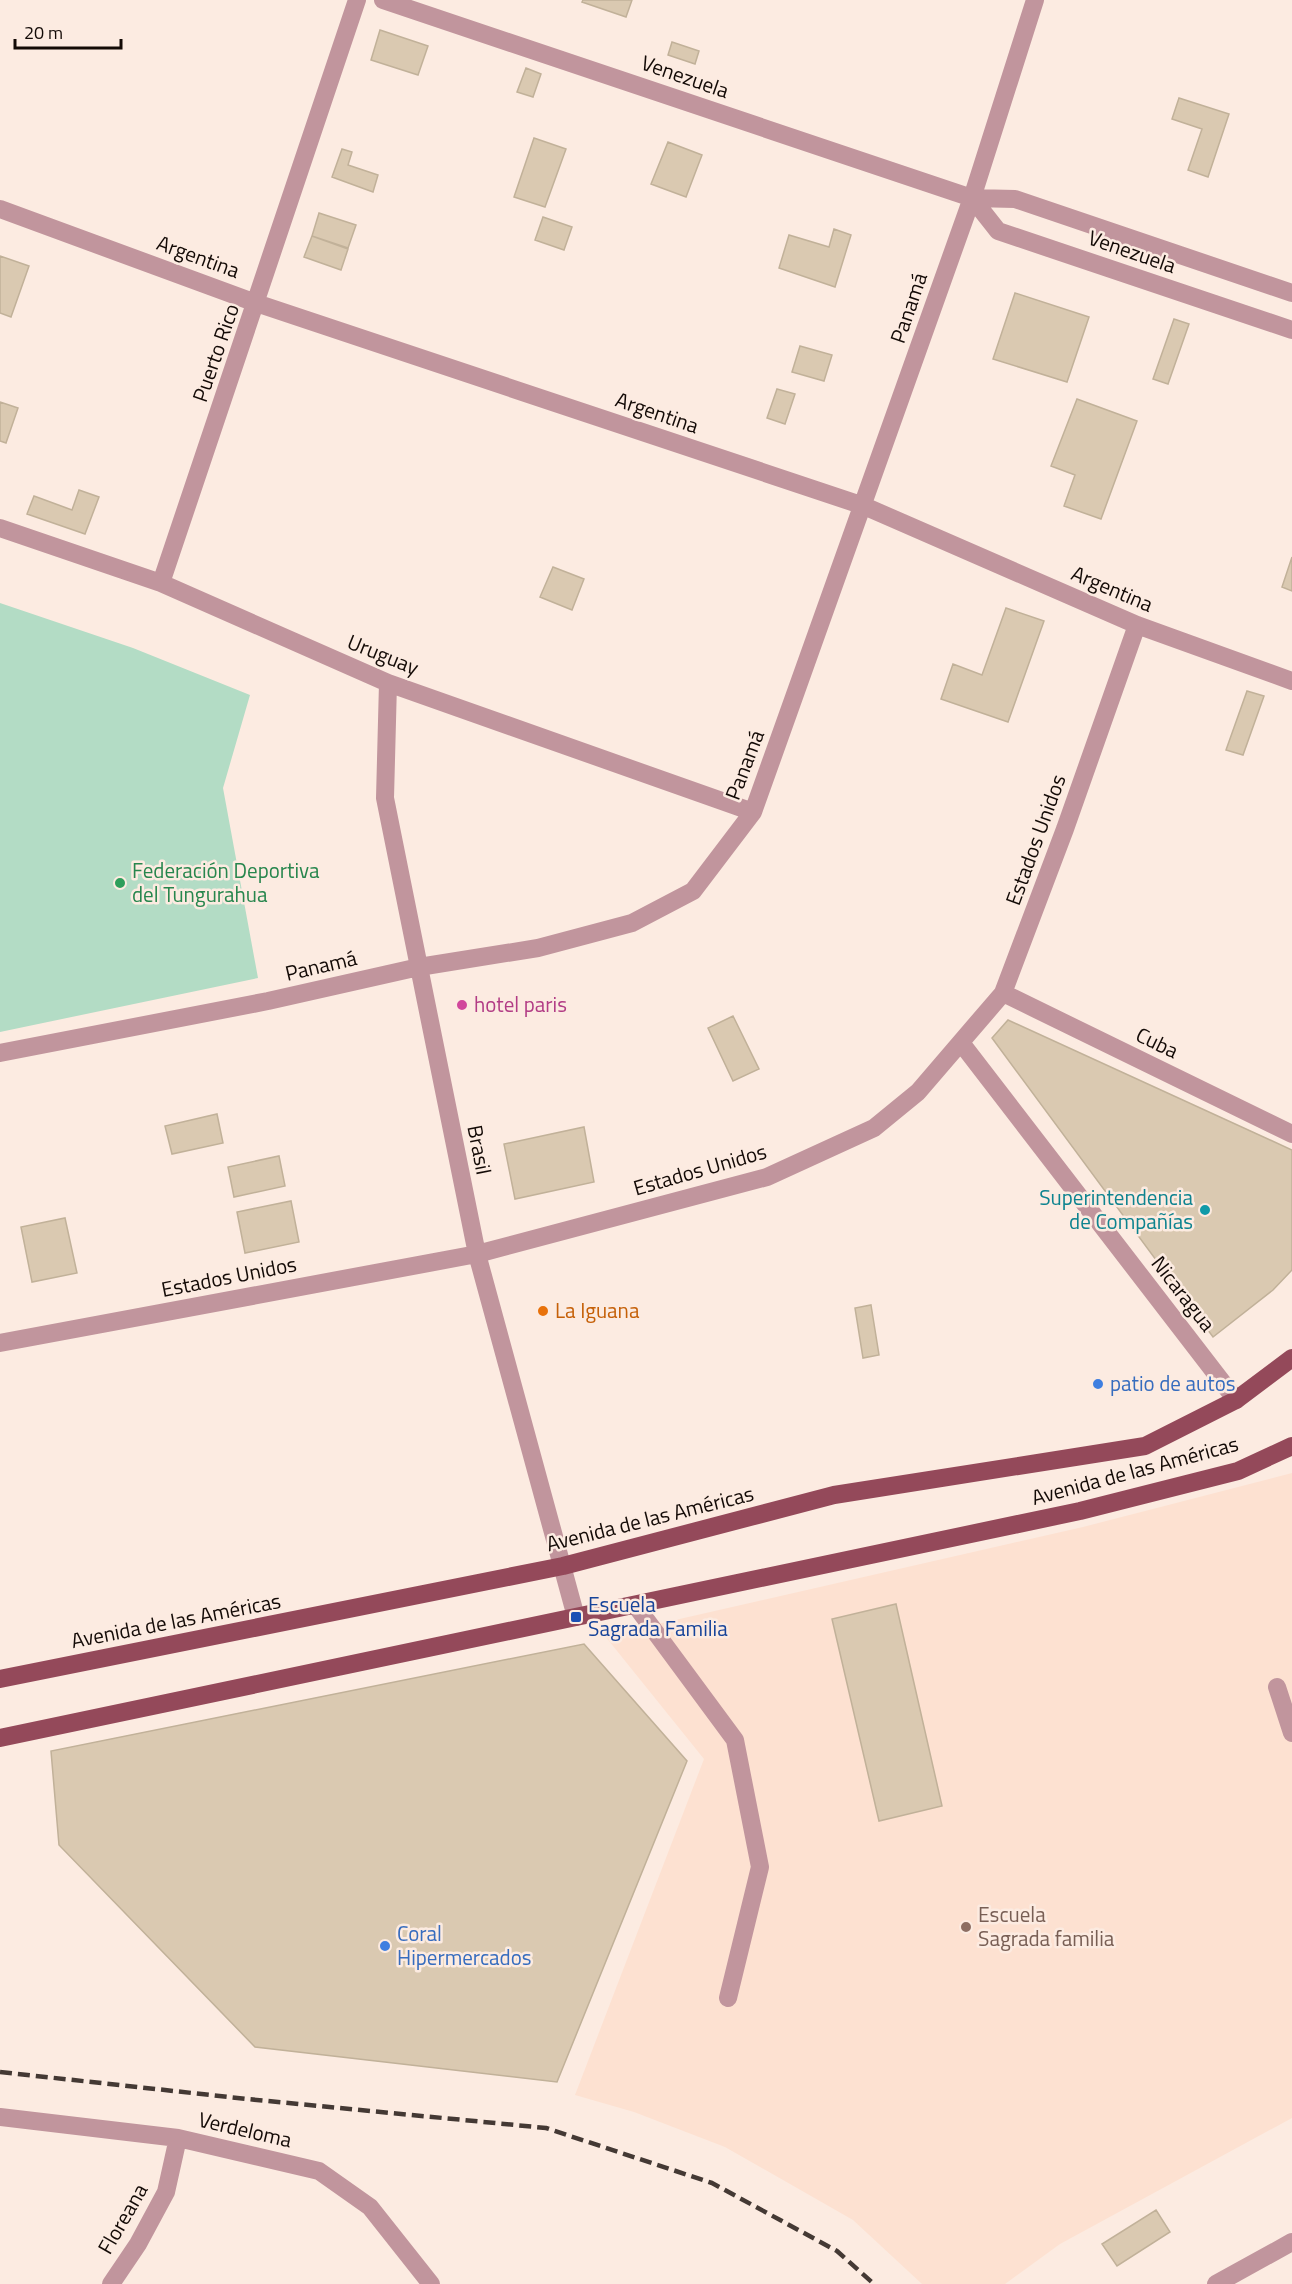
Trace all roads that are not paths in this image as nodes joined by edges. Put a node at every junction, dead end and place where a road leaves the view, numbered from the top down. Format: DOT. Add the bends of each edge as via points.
graph roads {
  1 [pos="357,0"];
  2 [pos="383,0"];
  3 [pos="1035,0"];
  4 [pos="972,198"];
  5 [pos="0,209"];
  6 [pos="1292,293"];
  7 [pos="256,303"];
  8 [pos="1292,330"];
  9 [pos="864,506"];
  10 [pos="0,528"];
  11 [pos="161,583"];
  12 [pos="1137,625"];
  13 [pos="1292,681"];
  14 [pos="388,683"];
  15 [pos="753,812"];
  16 [pos="419,967"];
  17 [pos="1003,993"];
  18 [pos="962,1044"];
  19 [pos="0,1053"];
  20 [pos="1292,1134"];
  21 [pos="477,1254"];
  22 [pos="0,1343"];
  23 [pos="1292,1358"];
  24 [pos="1236,1400"];
  25 [pos="1292,1446"];
  26 [pos="563,1566"];
  27 [pos="636,1606"];
  28 [pos="576,1617"];
  29 [pos="0,1679"];
  30 [pos="1277,1687"];
  31 [pos="1292,1733"];
  32 [pos="0,1738"];
  33 [pos="728,1998"];
  34 [pos="0,2117"];
  35 [pos="178,2138"];
  36 [pos="1292,2242"];
  37 [pos="111,2284"];
  38 [pos="431,2284"];
  39 [pos="1216,2284"];
  1 -- 7 [label="street, Puerto Rico"];
  2 -- 4 [label="street, Venezuela"];
  3 -- 4 [label="street, Panamá"];
  4 -- 6 [label="street, Venezuela" via="1015,199"];
  4 -- 8 [label="street, Venezuela" via="998,231"];
  4 -- 9 [label="street, Panamá"];
  5 -- 7 [label="street, Argentina"];
  7 -- 9 [label="street, Argentina"];
  7 -- 11 [label="street, Puerto Rico"];
  9 -- 12 [label="street, Argentina"];
  9 -- 15 [label="street, Panamá"];
  10 -- 11 [label="street, Uruguay"];
  11 -- 14 [label="street, Uruguay"];
  12 -- 13 [label="street, Argentina"];
  12 -- 17 [label="street, Estados Unidos"];
  14 -- 15 [label="street, Uruguay"];
  14 -- 16 [label="street, Brasil" via="386,798"];
  15 -- 16 [label="street, Panamá" via="693,891 632,924 538,948"];
  16 -- 19 [label="street, Panamá"];
  16 -- 21 [label="street, Brasil"];
  17 -- 18 [label="street, Estados Unidos"];
  17 -- 20 [label="street, Cuba"];
  18 -- 21 [label="street, Estados Unidos" via="918,1092 874,1128 767,1178"];
  18 -- 24 [label="street, Nicaragua"];
  21 -- 22 [label="street, Estados Unidos"];
  21 -- 26 [label="street, Brasil"];
  23 -- 24 [label="main road, Avenida de las Américas"];
  24 -- 26 [label="main road, Avenida de las Américas" via="1145,1446 834,1495"];
  25 -- 27 [label="main road, Avenida de las Américas" via="1238,1471 1080,1511"];
  26 -- 28 [label="street, Brasil"];
  26 -- 29 [label="main road, Avenida de las Américas"];
  27 -- 28 [label="main road, Avenida de las Américas"];
  27 -- 33 [label="street" via="735,1740 760,1867"];
  28 -- 32 [label="main road, Avenida de las Américas"];
  30 -- 31 [label="street"];
  34 -- 35 [label="street, Verdeloma"];
  35 -- 37 [label="street, Floreana" via="166,2192"];
  35 -- 38 [label="street, Verdeloma" via="319,2171 370,2207"];
  36 -- 39 [label="street"];
}
